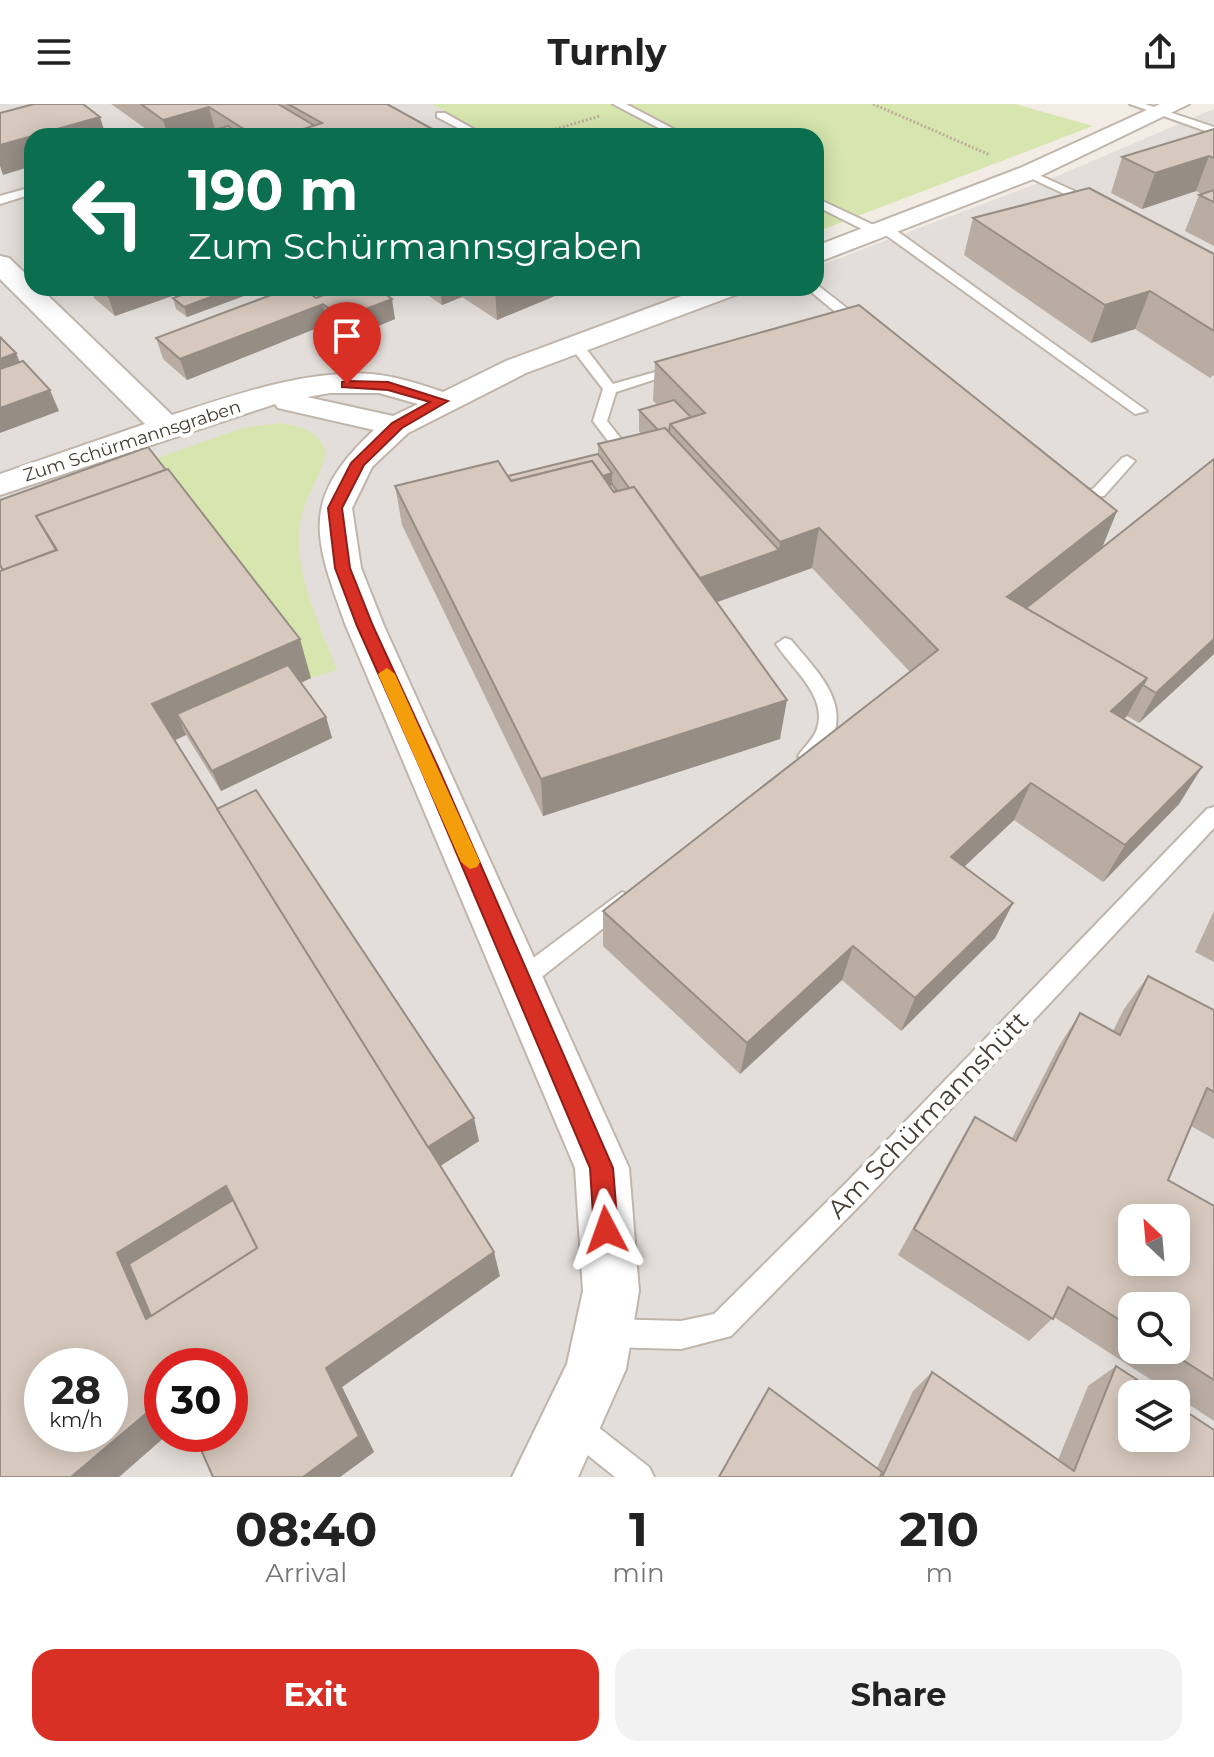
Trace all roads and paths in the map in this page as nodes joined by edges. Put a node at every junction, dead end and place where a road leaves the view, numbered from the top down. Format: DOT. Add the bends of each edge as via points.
graph roads {
  1 [pos="873,104"];
  2 [pos="1135,104"];
  3 [pos="622,106"];
  4 [pos="1168,108"];
  5 [pos="441,115"];
  6 [pos="466,128"];
  7 [pos="556,128"];
  8 [pos="666,128"];
  9 [pos="1214,131"];
  10 [pos="1028,173"];
  11 [pos="24,192"];
  12 [pos="0,200"];
  13 [pos="824,205"];
  14 [pos="1108,211"];
  15 [pos="882,230"];
  16 [pos="824,252"];
  17 [pos="0,264"];
  18 [pos="24,288"];
  19 [pos="33,296"];
  20 [pos="707,296"];
  21 [pos="822,296"];
  22 [pos="874,337"];
  23 [pos="576,345"];
  24 [pos="701,363"];
  25 [pos="610,389"];
  26 [pos="265,397"];
  27 [pos="441,401"];
  28 [pos="1140,411"];
  29 [pos="397,426"];
  30 [pos="166,427"];
  31 [pos="628,458"];
  32 [pos="1127,461"];
  33 [pos="0,485"];
  34 [pos="1060,493"];
  35 [pos="785,644"];
  36 [pos="793,768"];
  37 [pos="1213,817"];
  38 [pos="645,884"];
  39 [pos="521,980"];
  40 [pos="603,1333"];
  41 [pos="571,1423"];
  42 [pos="543,1477"];
  43 [pos="639,1477"];
  1 -- 10 [label="path"];
  2 -- 4 [label="lane"];
  3 -- 7 [label="path"];
  3 -- 8 [label="lane"];
  4 -- 9 [label="lane"];
  4 -- 10 [label="street"];
  5 -- 6 [label="lane"];
  10 -- 14 [label="lane"];
  10 -- 15 [label="street"];
  11 -- 12 [label="lane"];
  13 -- 15 [label="lane"];
  15 -- 16 [label="street"];
  15 -- 28 [label="lane"];
  17 -- 18 [label="street"];
  19 -- 30 [label="street"];
  20 -- 23 [label="street"];
  21 -- 22 [label="lane" via="845,322"];
  23 -- 25 [label="lane"];
  23 -- 27 [label="street"];
  24 -- 25 [label="lane"];
  25 -- 31 [label="lane" via="600,421"];
  26 -- 27 [label="street, Zum Schürmannsgraben" via="323,385 370,383"];
  26 -- 29 [label="street, Zum Schürmannsgraben"];
  26 -- 30 [label="street, Zum Schürmannsgraben"];
  27 -- 29 [label="street"];
  29 -- 39 [label="street" via="358,463 335,508 343,568"];
  30 -- 33 [label="street, Zum Schürmannsgraben"];
  32 -- 34 [label="lane" via="1098,493 1080,498"];
  35 -- 36 [label="lane" via="821,692 831,717 826,740"];
  37 -- 40 [label="lane, Am Schürmannshütt" via="721,1326 681,1335"];
  38 -- 39 [label="lane"];
  39 -- 40 [label="street" via="602,1168 611,1291"];
  40 -- 41 [label="street" via="596,1369"];
  41 -- 42 [label="street"];
  41 -- 43 [label="lane"];
}
